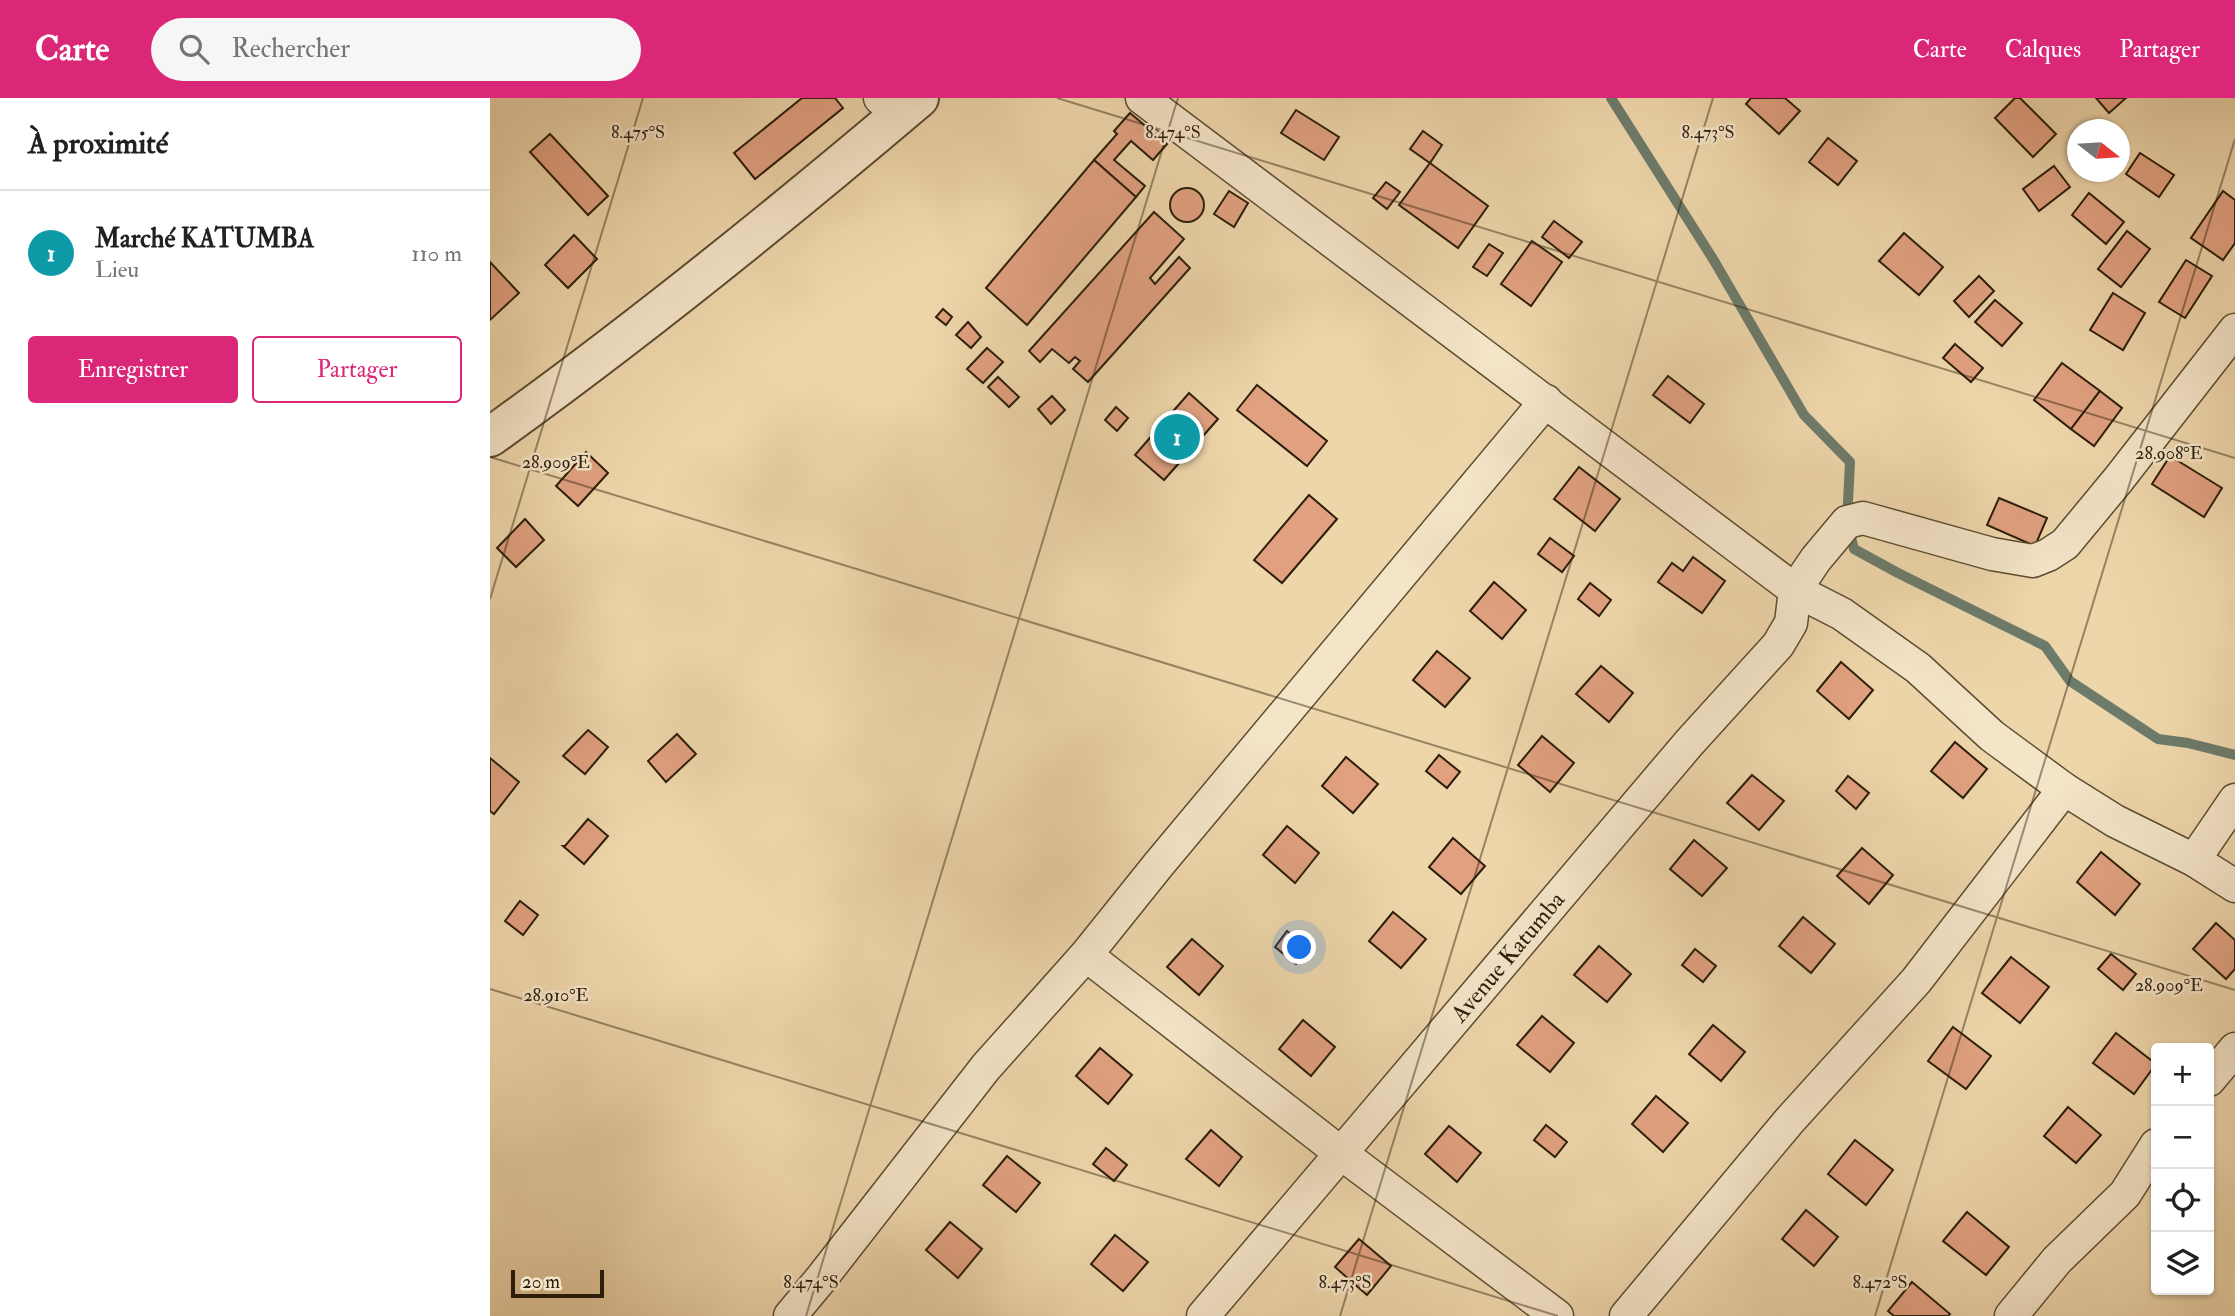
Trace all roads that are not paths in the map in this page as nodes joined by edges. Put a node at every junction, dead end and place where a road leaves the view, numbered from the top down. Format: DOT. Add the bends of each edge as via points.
graph roads {
  1 [pos="1142,98"];
  2 [pos="899,104"];
  3 [pos="2235,330"];
  4 [pos="1546,401"];
  5 [pos="490,437"];
  6 [pos="1795,590"];
  7 [pos="2064,789"];
  8 [pos="2234,801"];
  9 [pos="2194,860"];
  10 [pos="2235,886"];
  11 [pos="1086,955"];
  12 [pos="2235,1048"];
  13 [pos="2214,1074"];
  14 [pos="2151,1153"];
  15 [pos="1342,1154"];
  16 [pos="790,1316"];
  17 [pos="1203,1316"];
  18 [pos="1557,1316"];
  19 [pos="1626,1316"];
  20 [pos="2011,1316"];
  1 -- 4 [label="street"];
  2 -- 5 [label="street" via="764,229 582,372"];
  3 -- 6 [label="street" via="2065,544 2048,555 2033,561 1992,554 1863,518 1847,522"];
  4 -- 6 [label="street"];
  4 -- 11 [label="street"];
  6 -- 7 [label="street" via="1842,614 1918,668 1992,736"];
  6 -- 15 [label="street, Avenue Katumba" via="1791,623 1778,645 1689,743"];
  7 -- 9 [label="street" via="2115,821"];
  7 -- 19 [label="street" via="1916,981 1790,1120"];
  8 -- 9 [label="street"];
  9 -- 10 [label="street"];
  11 -- 15 [label="street"];
  11 -- 16 [label="street" via="986,1067"];
  12 -- 13 [label="street"];
  14 -- 20 [label="street" via="2125,1194 2057,1260"];
  15 -- 17 [label="street, Avenue Katumba"];
  15 -- 18 [label="street"];
}
